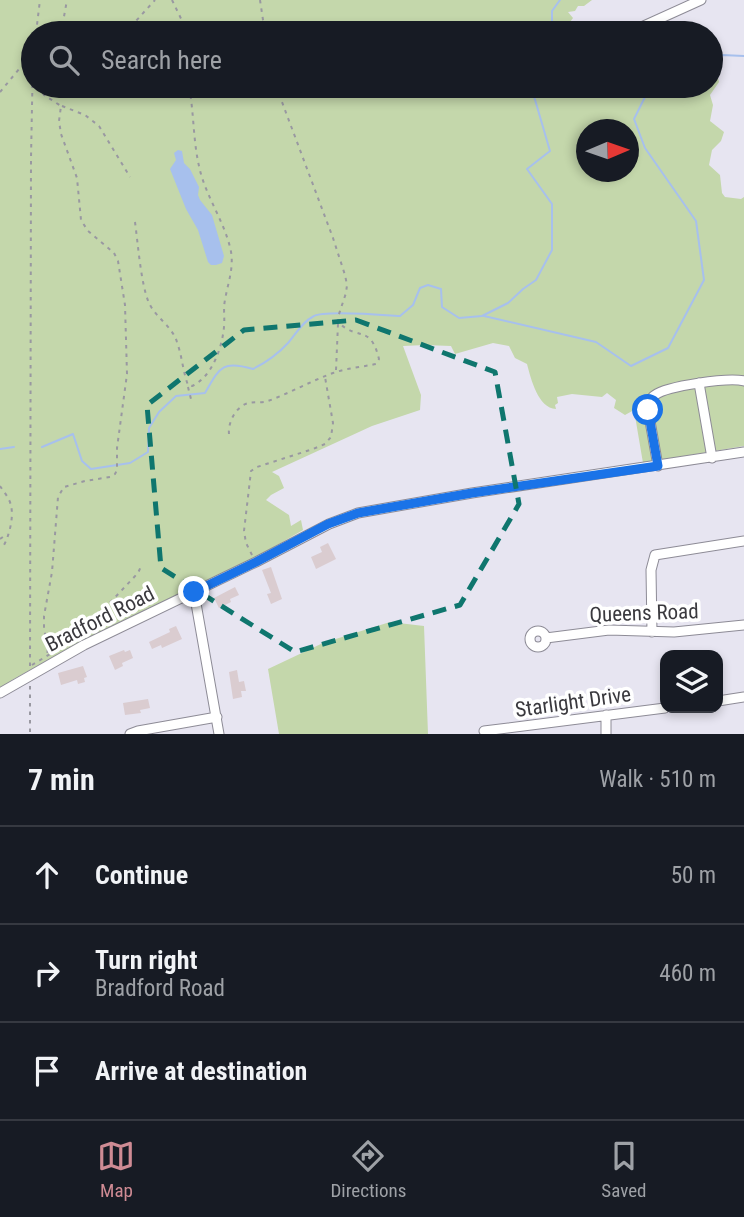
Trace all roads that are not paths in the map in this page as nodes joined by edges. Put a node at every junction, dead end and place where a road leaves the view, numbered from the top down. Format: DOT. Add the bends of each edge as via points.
graph roads {
  1 [pos="701,0"];
  2 [pos="655,21"];
  3 [pos="744,381"];
  4 [pos="699,383"];
  5 [pos="744,452"];
  6 [pos="712,458"];
  7 [pos="658,466"];
  8 [pos="744,541"];
  9 [pos="194,592"];
  10 [pos="744,625"];
  11 [pos="652,632"];
  12 [pos="545,638"];
  13 [pos="0,693"];
  14 [pos="744,697"];
  15 [pos="723,700"];
  16 [pos="660,709"];
  17 [pos="606,715"];
  18 [pos="217,717"];
  19 [pos="484,731"];
  20 [pos="130,734"];
  21 [pos="219,734"];
  22 [pos="606,734"];
  1 -- 2 [label="street"];
  3 -- 4 [label="street"];
  4 -- 6 [label="street"];
  4 -- 7 [label="street" via="662,391 649,402"];
  5 -- 6 [label="street, Bradford Road"];
  6 -- 7 [label="street, Bradford Road"];
  7 -- 9 [label="street, Bradford Road" via="358,513"];
  8 -- 11 [label="street" via="655,555"];
  9 -- 13 [label="street, Bradford Road" via="28,670"];
  9 -- 18 [label="street"];
  10 -- 11 [label="street, Queens Road"];
  11 -- 12 [label="street, Queens Road" via="609,630"];
  14 -- 15 [label="street"];
  16 -- 17 [label="street, Starlight Drive"];
  17 -- 19 [label="street, Starlight Drive"];
  17 -- 22 [label="street"];
  18 -- 20 [label="street"];
  18 -- 21 [label="street"];
}
